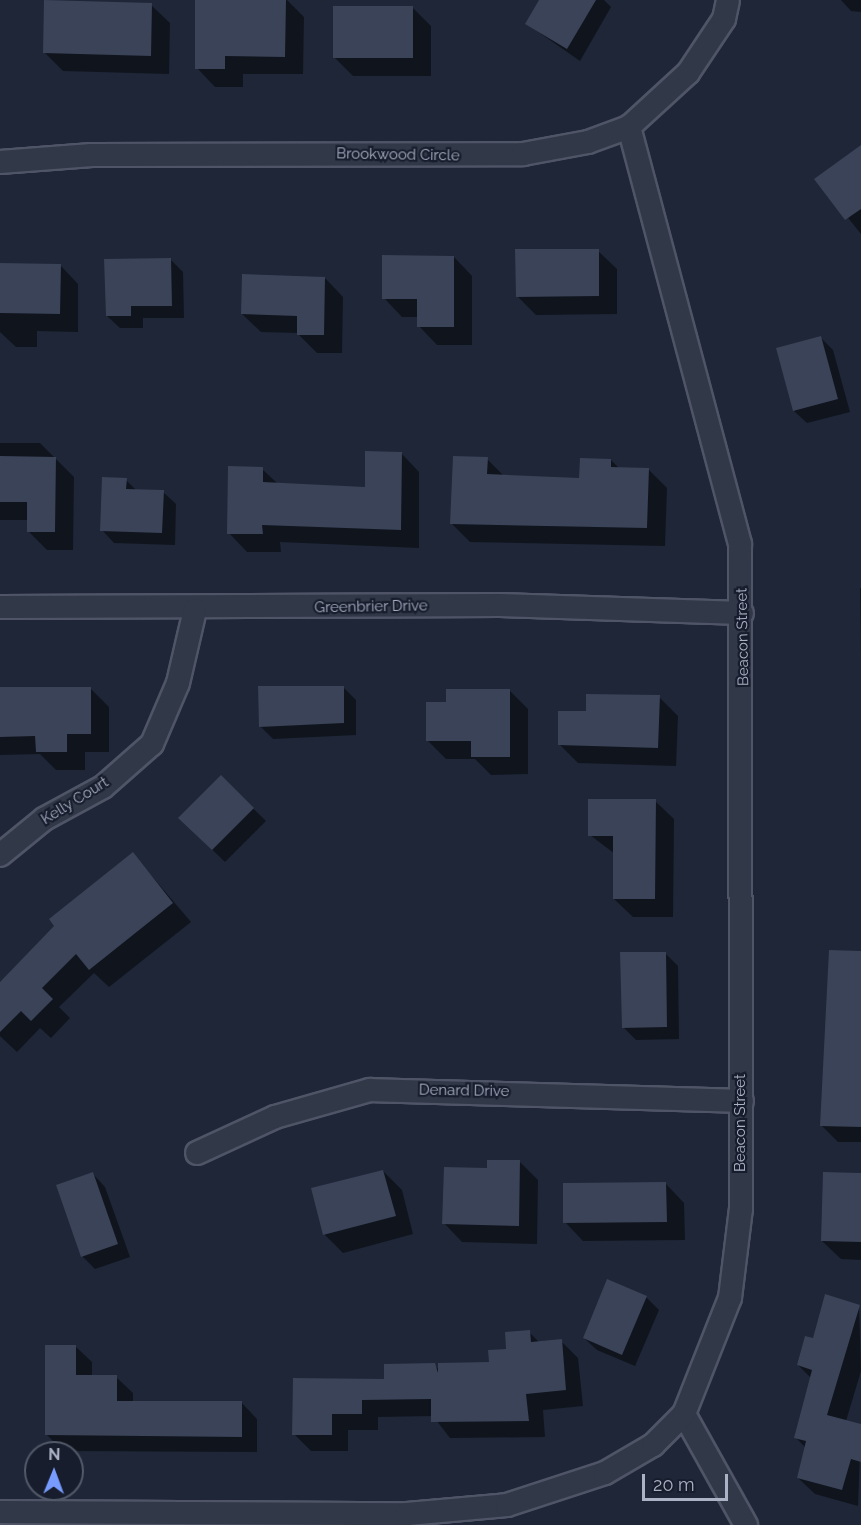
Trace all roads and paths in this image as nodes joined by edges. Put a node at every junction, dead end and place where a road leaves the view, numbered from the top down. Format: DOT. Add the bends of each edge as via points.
graph roads {
  1 [pos="728,0"];
  2 [pos="629,127"];
  3 [pos="0,162"];
  4 [pos="0,607"];
  5 [pos="195,610"];
  6 [pos="742,613"];
  7 [pos="0,855"];
  8 [pos="742,1101"];
  9 [pos="197,1153"];
  10 [pos="684,1414"];
  11 [pos="0,1512"];
  12 [pos="746,1525"];
  1 -- 2 [label="street, Brookwood Circle" via="724,19 688,74"];
  2 -- 3 [label="street, Brookwood Circle" via="588,142 523,154 92,155"];
  2 -- 6 [label="street, Beacon Street" via="728,481 740,544"];
  4 -- 5 [label="street, Greenbrier Drive"];
  5 -- 6 [label="street, Greenbrier Drive" via="500,605"];
  5 -- 7 [label="street, Kelly Court" via="178,683 152,744 102,787 44,819"];
  6 -- 8 [label="street, Beacon Street"];
  8 -- 9 [label="street, Denard Drive" via="370,1090 275,1117"];
  8 -- 10 [label="street, Beacon Street" via="741,1209 730,1298"];
  10 -- 11 [label="street, Beacon Street" via="653,1445 605,1473 507,1505 406,1514"];
  10 -- 12 [label="street"];
}
